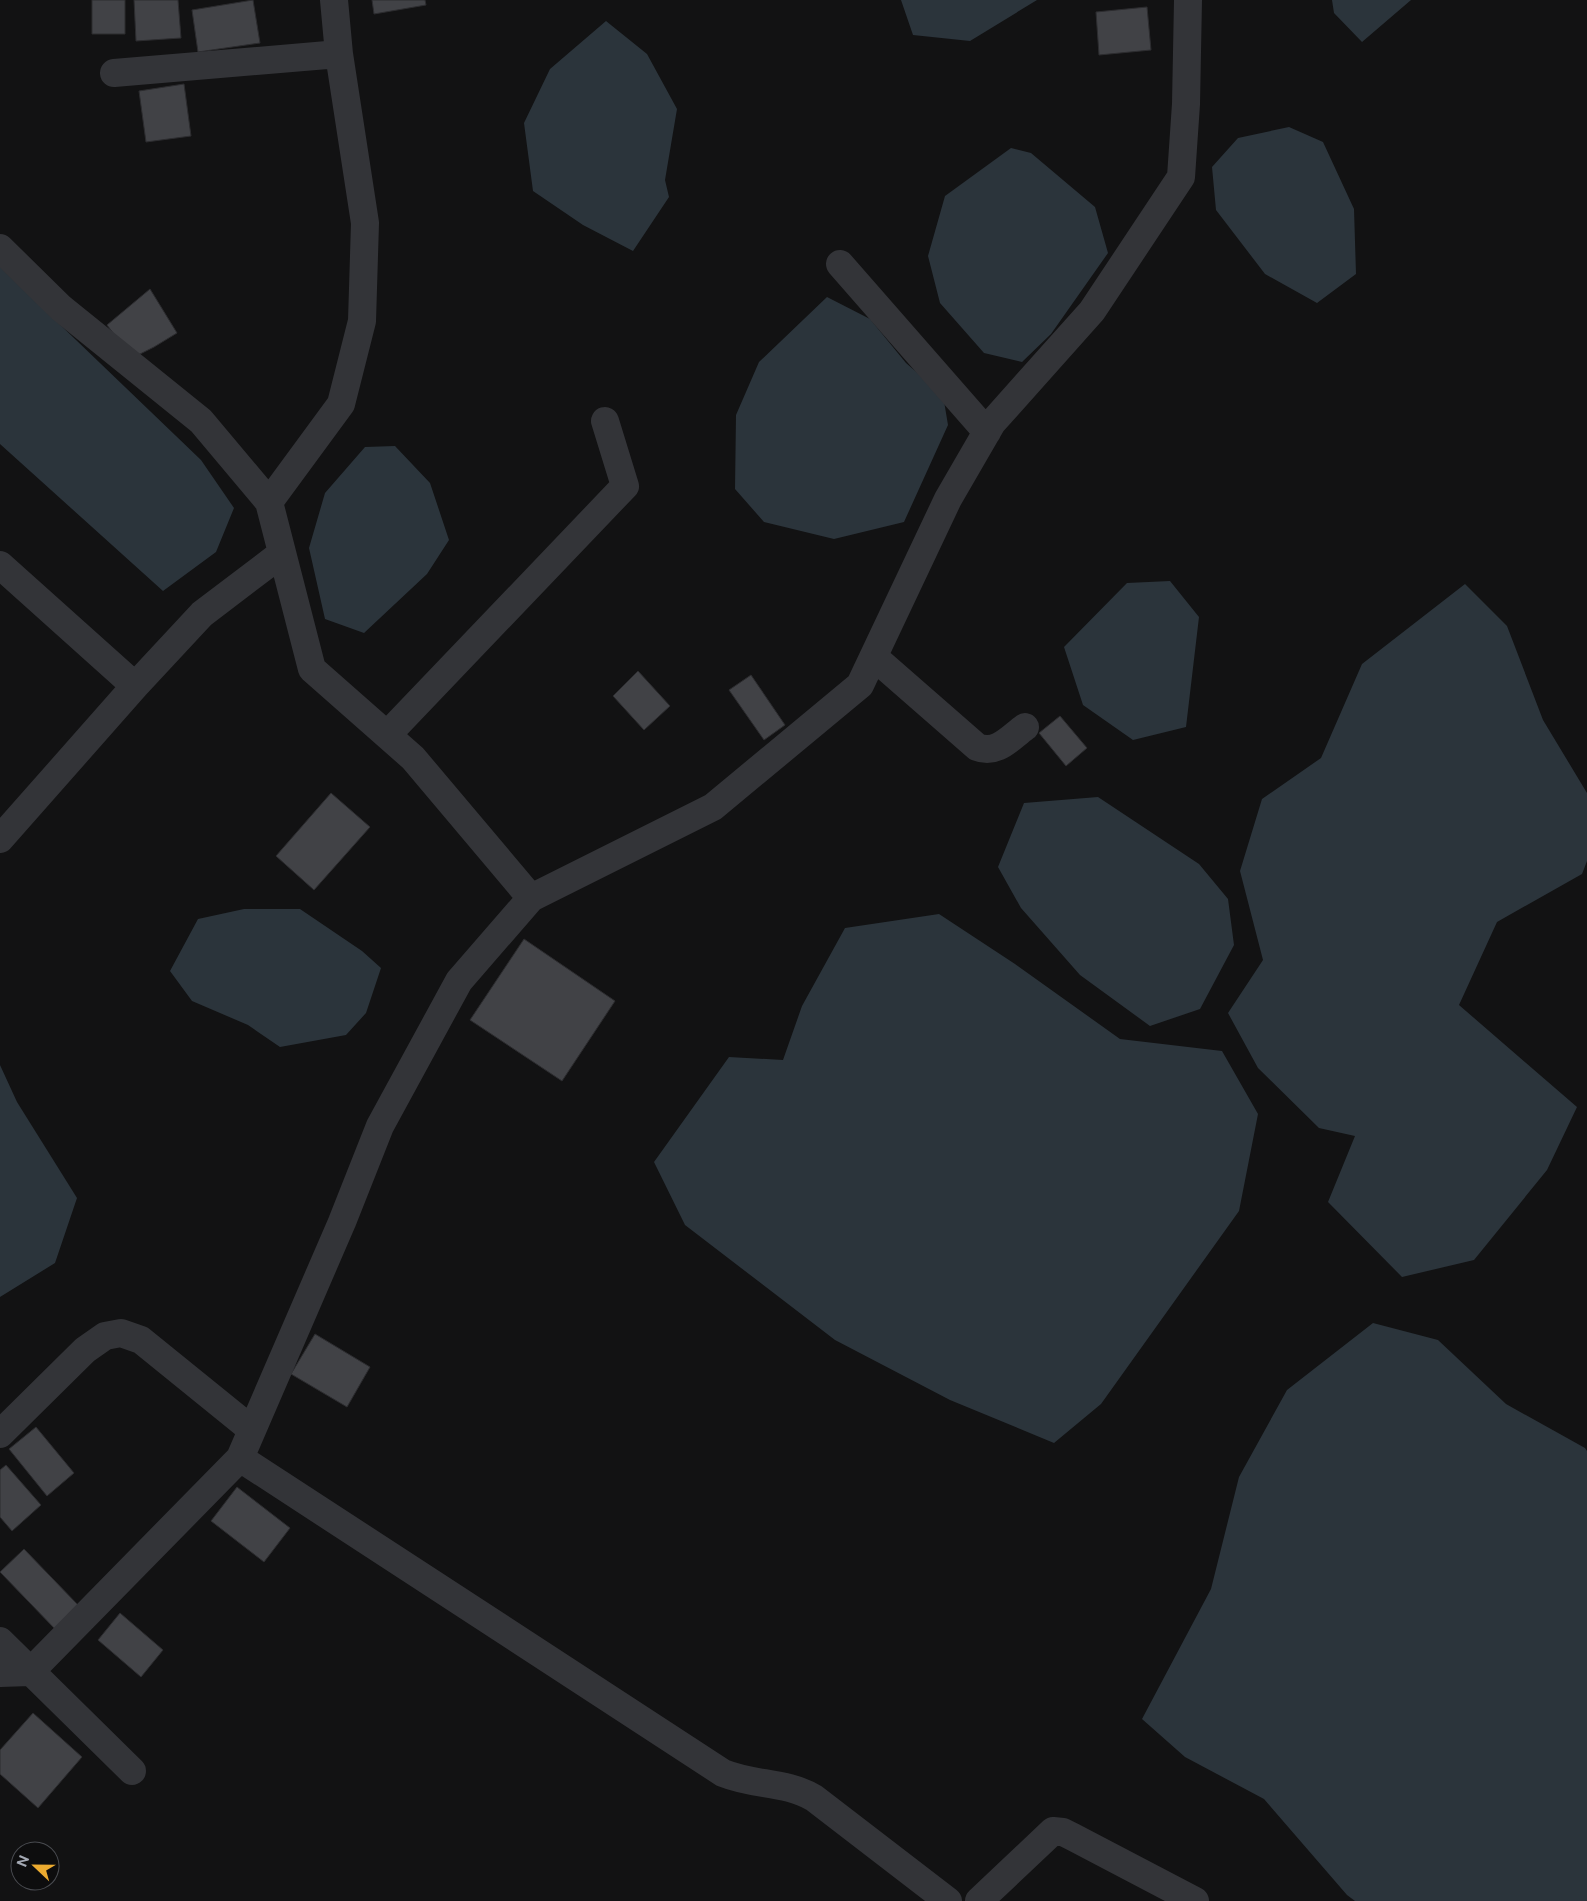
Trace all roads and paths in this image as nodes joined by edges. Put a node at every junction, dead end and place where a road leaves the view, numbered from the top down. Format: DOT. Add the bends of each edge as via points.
graph roads {
  1 [pos="334,0"];
  2 [pos="1188,0"];
  3 [pos="339,54"];
  4 [pos="114,73"];
  5 [pos="0,248"];
  6 [pos="840,264"];
  7 [pos="605,421"];
  8 [pos="987,432"];
  9 [pos="269,502"];
  10 [pos="281,554"];
  11 [pos="0,565"];
  12 [pos="874,657"];
  13 [pos="136,686"];
  14 [pos="1025,727"];
  15 [pos="387,735"];
  16 [pos="0,840"];
  17 [pos="531,898"];
  18 [pos="252,1430"];
  19 [pos="0,1434"];
  20 [pos="240,1458"];
  21 [pos="0,1641"];
  22 [pos="30,1672"];
  23 [pos="0,1673"];
  24 [pos="132,1771"];
  25 [pos="948,1901"];
  26 [pos="979,1901"];
  27 [pos="1195,1901"];
  1 -- 3 [label="street"];
  2 -- 8 [label="street" via="1181,177 1092,311 992,422"];
  3 -- 4 [label="street"];
  3 -- 9 [label="street" via="365,223 362,322 341,404"];
  5 -- 9 [label="street" via="61,308 201,421"];
  6 -- 8 [label="street"];
  7 -- 15 [label="street" via="625,486"];
  8 -- 12 [label="street" via="948,499"];
  9 -- 10 [label="street"];
  10 -- 13 [label="street" via="202,614"];
  10 -- 15 [label="street" via="312,669"];
  11 -- 13 [label="street"];
  12 -- 14 [label="street" via="977,747 995,750"];
  12 -- 17 [label="street" via="860,685 713,807"];
  13 -- 16 [label="street"];
  15 -- 17 [label="street" via="413,758"];
  17 -- 18 [label="street" via="459,981 380,1126"];
  18 -- 19 [label="street" via="141,1340 121,1334 105,1336 86,1350"];
  18 -- 20 [label="street"];
  20 -- 22 [label="street"];
  20 -- 25 [label="street" via="723,1773 740,1780 790,1787 814,1798"];
  21 -- 22 [label="street"];
  22 -- 23 [label="street"];
  22 -- 24 [label="street"];
  26 -- 27 [label="street" via="1053,1831 1074,1837"];
}
